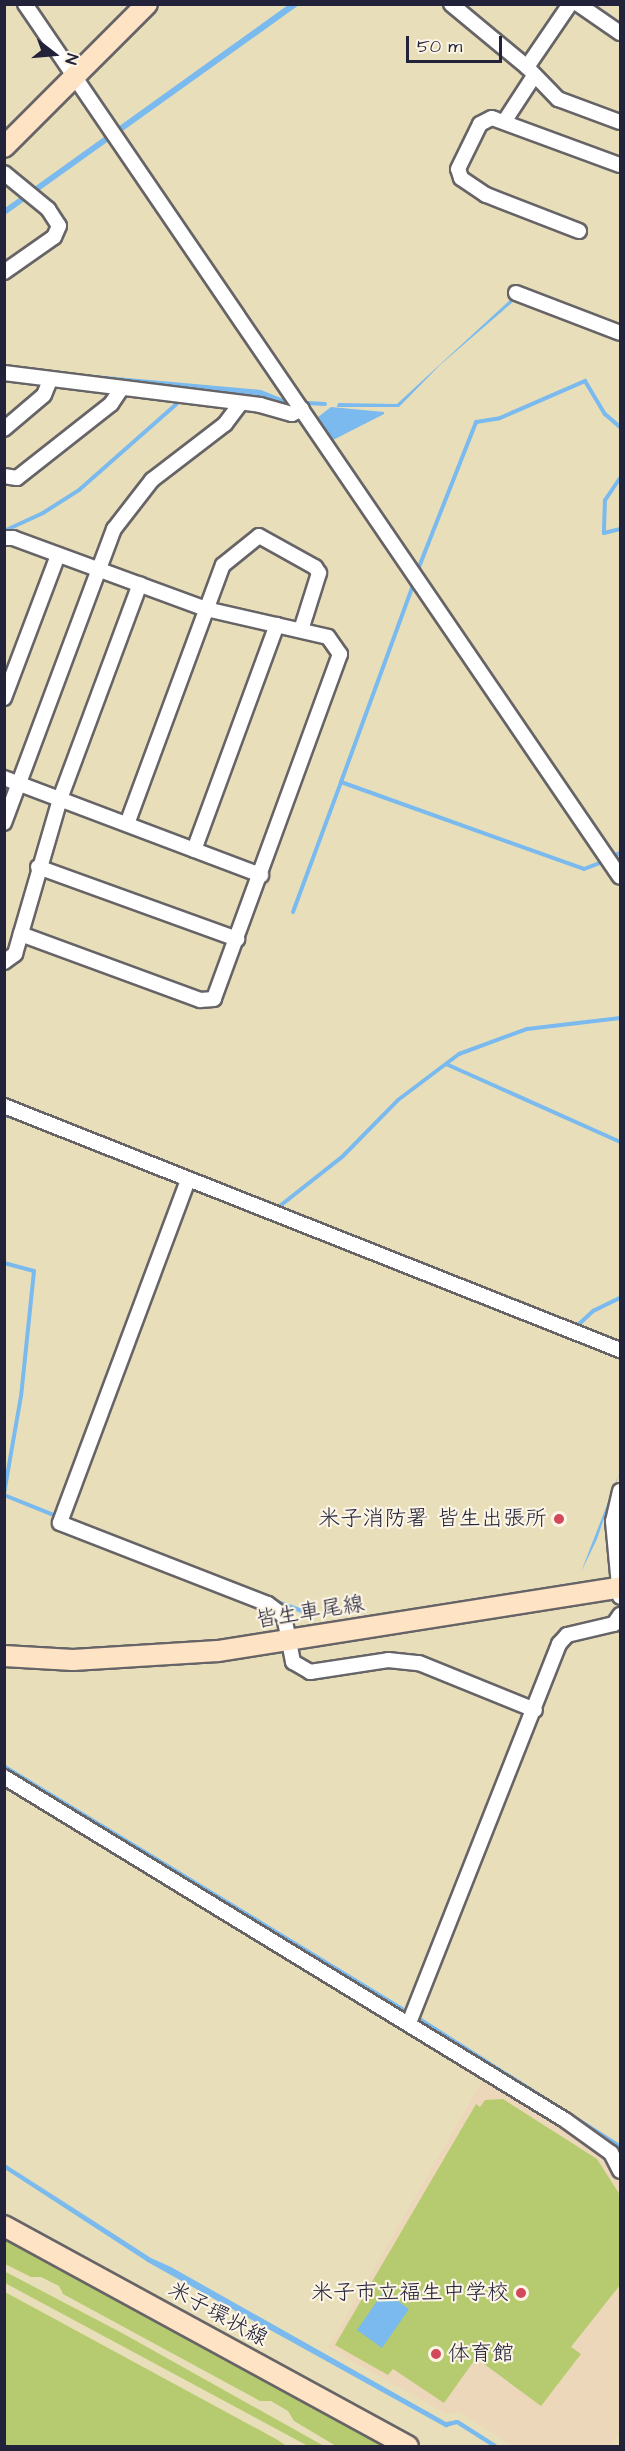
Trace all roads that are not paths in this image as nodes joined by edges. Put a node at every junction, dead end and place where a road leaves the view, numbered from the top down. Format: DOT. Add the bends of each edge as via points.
graph roads {
  1 [pos="25,4"];
  2 [pos="147,4"];
  3 [pos="451,4"];
  4 [pos="570,4"];
  5 [pos="578,4"];
  6 [pos="621,33"];
  7 [pos="531,72"];
  8 [pos="75,80"];
  9 [pos="504,122"];
  10 [pos="621,122"];
  11 [pos="5,147"];
  12 [pos="621,165"];
  13 [pos="4,173"];
  14 [pos="579,231"];
  15 [pos="4,272"];
  16 [pos="516,293"];
  17 [pos="618,333"];
  18 [pos="4,374"];
  19 [pos="50,380"];
  20 [pos="121,389"];
  21 [pos="241,403"];
  22 [pos="302,410"];
  23 [pos="4,429"];
  24 [pos="4,476"];
  25 [pos="4,538"];
  26 [pos="58,555"];
  27 [pos="97,570"];
  28 [pos="140,584"];
  29 [pos="206,609"];
  30 [pos="277,625"];
  31 [pos="301,630"];
  32 [pos="4,698"];
  33 [pos="4,778"];
  34 [pos="19,784"];
  35 [pos="60,799"];
  36 [pos="4,823"];
  37 [pos="127,824"];
  38 [pos="194,850"];
  39 [pos="38,867"];
  40 [pos="261,875"];
  41 [pos="621,877"];
  42 [pos="21,934"];
  43 [pos="237,939"];
  44 [pos="4,962"];
  45 [pos="4,1106"];
  46 [pos="188,1180"];
  47 [pos="621,1350"];
  48 [pos="621,1491"];
  49 [pos="620,1591"];
  50 [pos="621,1615"];
  51 [pos="290,1639"];
  52 [pos="4,1656"];
  53 [pos="535,1710"];
  54 [pos="4,1776"];
  55 [pos="411,2016"];
  56 [pos="621,2171"];
  57 [pos="4,2226"];
  58 [pos="408,2446"];
  1 -- 8 [label="street"];
  2 -- 8 [label="main road"];
  3 -- 7 [label="street"];
  4 -- 7 [label="street"];
  5 -- 6 [label="street"];
  7 -- 9 [label="street"];
  7 -- 10 [label="street" via="558,99"];
  8 -- 11 [label="main road"];
  8 -- 22 [label="street"];
  9 -- 12 [label="street"];
  9 -- 14 [label="street" via="489,118 480,124 458,174 486,195"];
  13 -- 15 [label="street" via="48,210 58,229 54,237"];
  16 -- 17 [label="street"];
  18 -- 19 [label="street"];
  19 -- 20 [label="street"];
  19 -- 23 [label="street" via="45,395"];
  20 -- 21 [label="street"];
  20 -- 24 [label="street" via="111,404 17,478"];
  21 -- 22 [label="street" via="292,414"];
  21 -- 27 [label="street" via="225,424 152,480 114,529"];
  22 -- 41 [label="street"];
  25 -- 26 [label="street" via="14,537"];
  26 -- 27 [label="street"];
  26 -- 32 [label="street"];
  27 -- 28 [label="street"];
  27 -- 34 [label="street"];
  28 -- 29 [label="street"];
  28 -- 35 [label="street"];
  29 -- 30 [label="street"];
  29 -- 31 [label="street" via="223,564 259,537 315,567 319,573"];
  29 -- 37 [label="street"];
  30 -- 31 [label="street"];
  30 -- 38 [label="street"];
  31 -- 40 [label="street" via="328,637 339,648 340,661"];
  33 -- 34 [label="street"];
  34 -- 35 [label="street"];
  34 -- 36 [label="street"];
  35 -- 37 [label="street"];
  35 -- 39 [label="street"];
  37 -- 38 [label="street"];
  38 -- 40 [label="street"];
  39 -- 42 [label="street"];
  39 -- 43 [label="street"];
  40 -- 43 [label="street"];
  42 -- 43 [label="street" via="207,1001 218,993"];
  42 -- 44 [label="street" via="15,954"];
  45 -- 46 [label="street"];
  46 -- 47 [label="street"];
  46 -- 51 [label="street" via="60,1523 268,1604 284,1617"];
  48 -- 49 [label="street" via="613,1521"];
  49 -- 51 [label="main road, 皆生車尾線"];
  50 -- 53 [label="street" via="614,1624 563,1637"];
  51 -- 52 [label="main road, 皆生車尾線" via="154,1657 73,1660"];
  51 -- 53 [label="street" via="293,1662 310,1672 388,1660 419,1663"];
  53 -- 55 [label="street"];
  54 -- 55 [label="street"];
  55 -- 56 [label="street" via="596,2139 611,2153"];
  57 -- 58 [label="main road, 米子環状線"];
}
